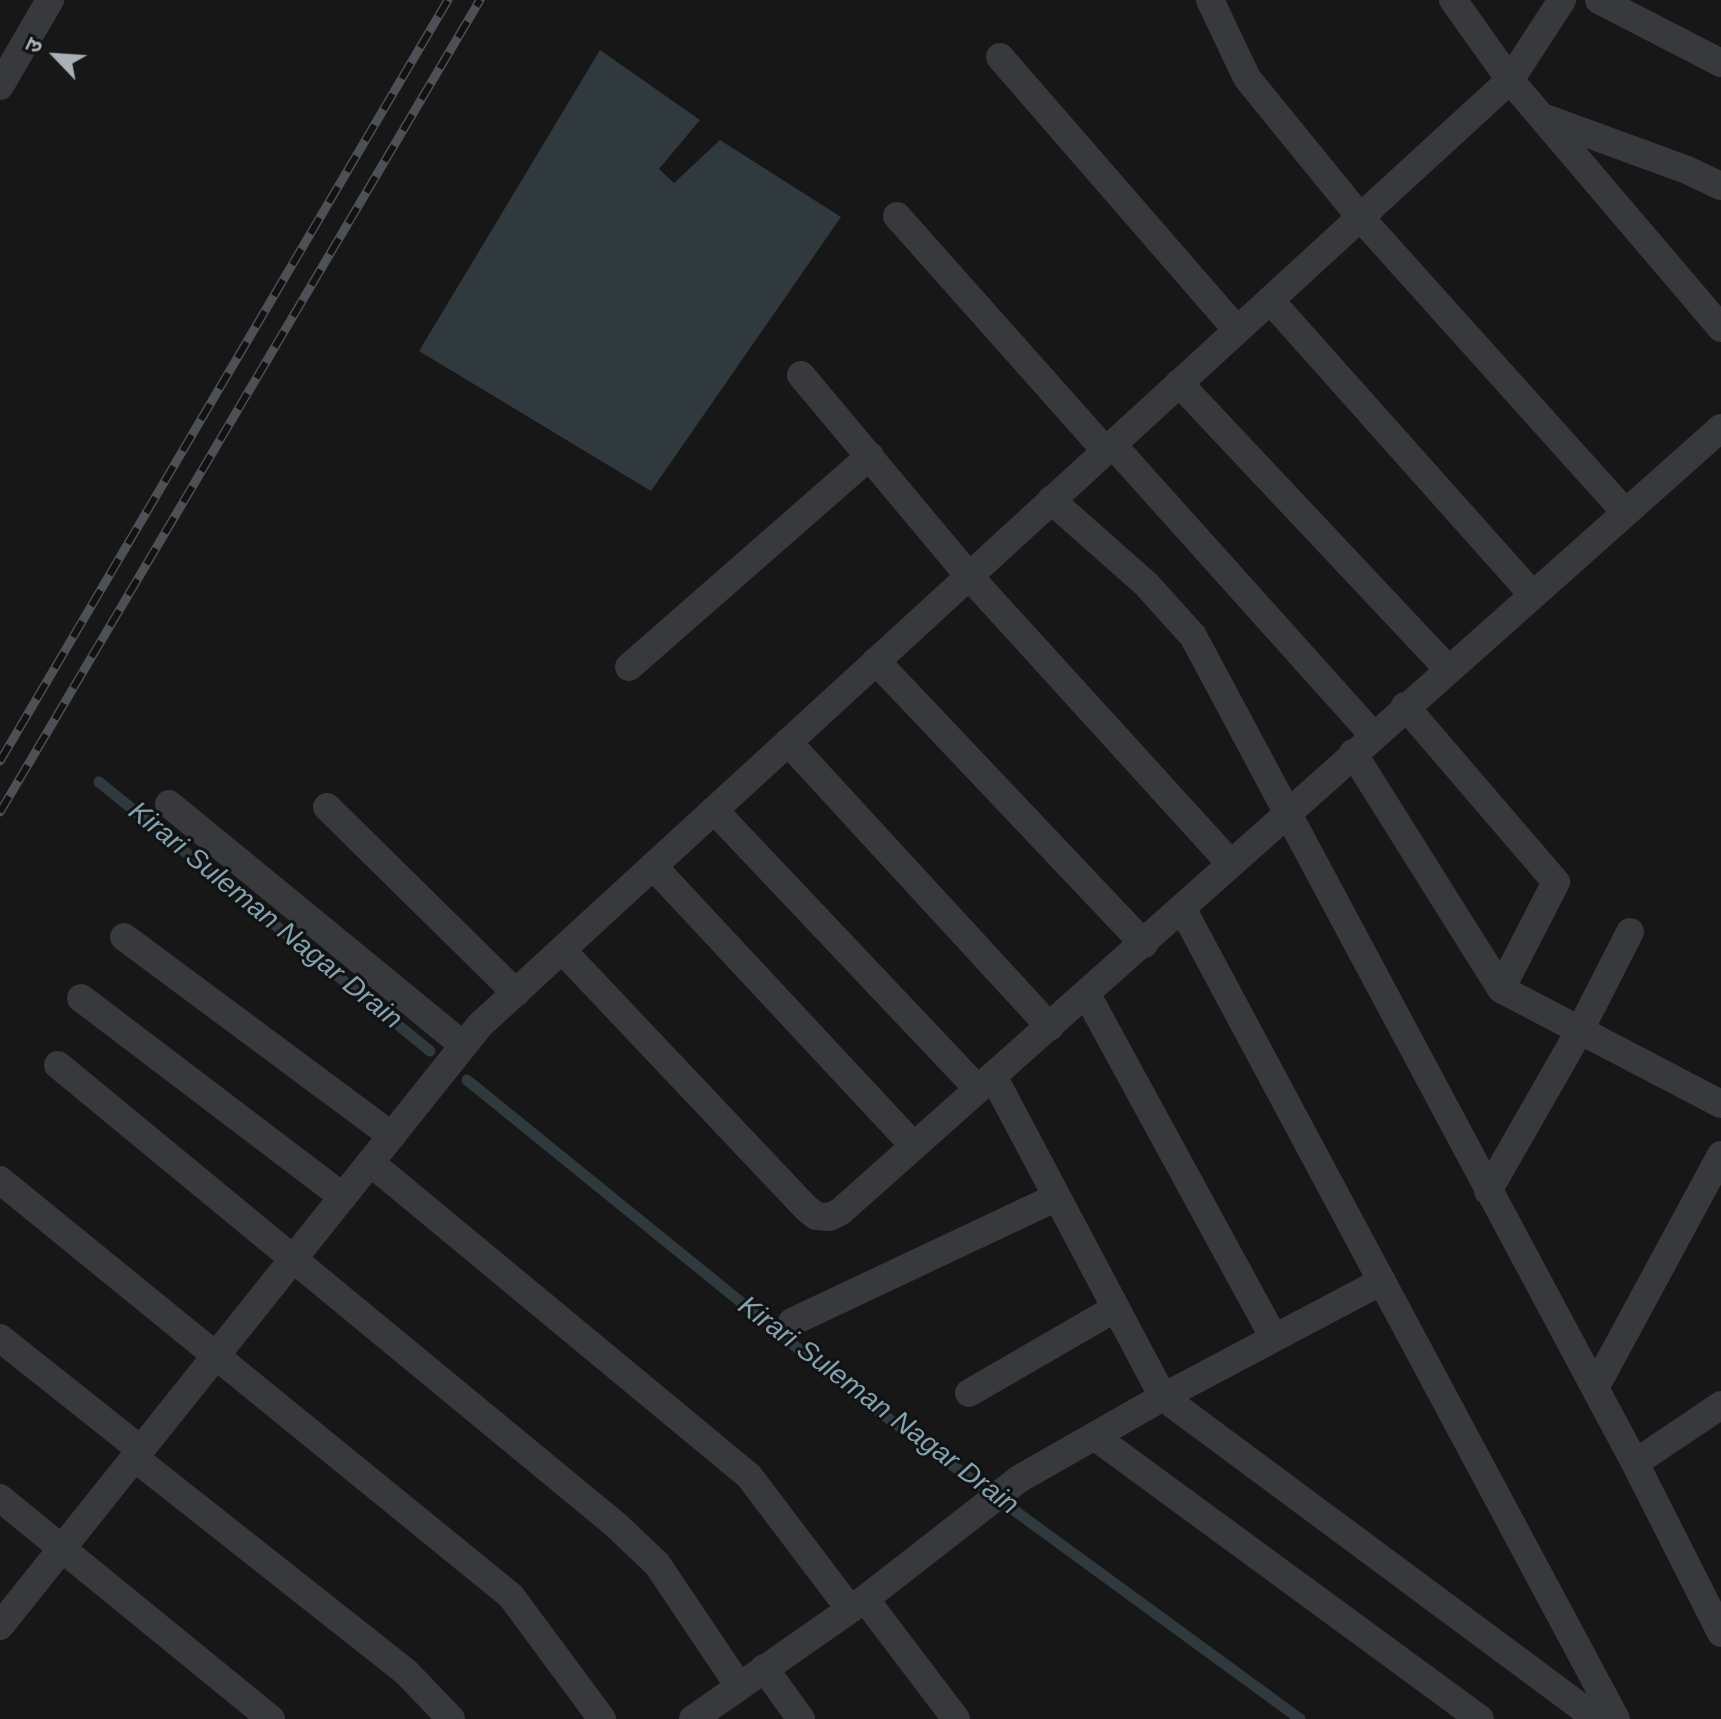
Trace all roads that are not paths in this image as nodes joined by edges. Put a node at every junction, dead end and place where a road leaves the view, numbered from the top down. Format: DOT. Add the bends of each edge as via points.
graph roads {
  1 [pos="50,0"];
  2 [pos="1210,0"];
  3 [pos="1453,0"];
  4 [pos="1562,0"];
  5 [pos="1599,0"];
  6 [pos="1000,57"];
  7 [pos="1721,63"];
  8 [pos="1510,80"];
  9 [pos="0,86"];
  10 [pos="1544,117"];
  11 [pos="1721,186"];
  12 [pos="897,216"];
  13 [pos="1360,217"];
  14 [pos="1270,300"];
  15 [pos="1721,328"];
  16 [pos="1237,330"];
  17 [pos="801,375"];
  18 [pos="1179,383"];
  19 [pos="1721,428"];
  20 [pos="1109,447"];
  21 [pos="870,456"];
  22 [pos="1051,500"];
  23 [pos="1625,512"];
  24 [pos="969,576"];
  25 [pos="1532,594"];
  26 [pos="876,661"];
  27 [pos="629,667"];
  28 [pos="1447,668"];
  29 [pos="1405,706"];
  30 [pos="788,742"];
  31 [pos="1363,744"];
  32 [pos="169,804"];
  33 [pos="327,807"];
  34 [pos="714,810"];
  35 [pos="1289,811"];
  36 [pos="1231,864"];
  37 [pos="653,866"];
  38 [pos="1182,908"];
  39 [pos="1630,932"];
  40 [pos="124,937"];
  41 [pos="1144,944"];
  42 [pos="562,950"];
  43 [pos="1501,989"];
  44 [pos="516,993"];
  45 [pos="1087,995"];
  46 [pos="81,998"];
  47 [pos="1050,1027"];
  48 [pos="1580,1030"];
  49 [pos="463,1045"];
  50 [pos="58,1065"];
  51 [pos="985,1083"];
  52 [pos="1721,1104"];
  53 [pos="392,1136"];
  54 [pos="913,1145"];
  55 [pos="1721,1155"];
  56 [pos="371,1163"];
  57 [pos="0,1180"];
  58 [pos="1488,1191"];
  59 [pos="343,1197"];
  60 [pos="1057,1197"];
  61 [pos="293,1262"];
  62 [pos="1382,1281"];
  63 [pos="1116,1308"];
  64 [pos="792,1322"];
  65 [pos="0,1338"];
  66 [pos="1274,1338"];
  67 [pos="217,1357"];
  68 [pos="1595,1388"];
  69 [pos="969,1393"];
  70 [pos="1163,1397"];
  71 [pos="1721,1405"];
  72 [pos="1094,1436"];
  73 [pos="138,1454"];
  74 [pos="1635,1463"];
  75 [pos="0,1498"];
  76 [pos="63,1548"];
  77 [pos="857,1603"];
  78 [pos="0,1626"];
  79 [pos="1721,1633"];
  80 [pos="764,1668"];
  81 [pos="739,1686"];
  82 [pos="271,1719"];
  83 [pos="451,1719"];
  84 [pos="602,1719"];
  85 [pos="693,1719"];
  86 [pos="801,1719"];
  87 [pos="956,1719"];
  88 [pos="1480,1719"];
  89 [pos="1597,1719"];
  90 [pos="1616,1719"];
  1 -- 9 [label="street"];
  2 -- 13 [label="street" via="1247,78"];
  3 -- 8 [label="street"];
  4 -- 8 [label="street"];
  5 -- 7 [label="street"];
  6 -- 16 [label="street"];
  8 -- 10 [label="street"];
  8 -- 13 [label="street"];
  10 -- 11 [label="street"];
  10 -- 15 [label="street"];
  12 -- 20 [label="street"];
  13 -- 14 [label="street"];
  13 -- 23 [label="street"];
  14 -- 16 [label="street"];
  14 -- 25 [label="street"];
  16 -- 18 [label="street"];
  17 -- 21 [label="street"];
  18 -- 20 [label="street"];
  18 -- 28 [label="street"];
  19 -- 23 [label="street"];
  20 -- 22 [label="street"];
  20 -- 31 [label="street"];
  21 -- 24 [label="street"];
  21 -- 27 [label="street"];
  22 -- 24 [label="street"];
  22 -- 35 [label="street" via="1146,584 1193,636"];
  23 -- 25 [label="street"];
  24 -- 26 [label="street"];
  24 -- 36 [label="street"];
  25 -- 28 [label="street"];
  26 -- 30 [label="street"];
  26 -- 41 [label="street"];
  28 -- 29 [label="street"];
  29 -- 31 [label="street"];
  29 -- 43 [label="street" via="1556,882"];
  30 -- 34 [label="street"];
  30 -- 47 [label="street"];
  31 -- 35 [label="street"];
  31 -- 43 [label="street"];
  32 -- 49 [label="street"];
  33 -- 44 [label="street"];
  34 -- 37 [label="street"];
  34 -- 51 [label="street"];
  35 -- 36 [label="street"];
  35 -- 58 [label="street"];
  36 -- 38 [label="street"];
  37 -- 42 [label="street"];
  37 -- 54 [label="street"];
  38 -- 41 [label="street"];
  38 -- 62 [label="street"];
  39 -- 48 [label="street"];
  40 -- 53 [label="street"];
  41 -- 45 [label="street"];
  42 -- 44 [label="street"];
  42 -- 54 [label="street" via="816,1216 840,1212"];
  43 -- 48 [label="street"];
  44 -- 49 [label="street"];
  45 -- 47 [label="street"];
  45 -- 66 [label="street"];
  46 -- 59 [label="street"];
  47 -- 51 [label="street"];
  48 -- 52 [label="street"];
  48 -- 58 [label="street"];
  49 -- 53 [label="street"];
  50 -- 61 [label="street"];
  51 -- 54 [label="street"];
  51 -- 60 [label="street"];
  53 -- 56 [label="street"];
  55 -- 68 [label="street"];
  56 -- 59 [label="street"];
  56 -- 77 [label="street" via="749,1476"];
  57 -- 67 [label="street"];
  58 -- 68 [label="street"];
  59 -- 61 [label="street"];
  60 -- 63 [label="street"];
  60 -- 64 [label="street"];
  61 -- 67 [label="street"];
  61 -- 81 [label="street" via="657,1564"];
  62 -- 66 [label="street"];
  62 -- 90 [label="street"];
  63 -- 69 [label="street"];
  63 -- 70 [label="street"];
  65 -- 73 [label="street"];
  66 -- 70 [label="street"];
  67 -- 73 [label="street"];
  67 -- 84 [label="street" via="511,1596"];
  68 -- 74 [label="street"];
  70 -- 72 [label="street"];
  70 -- 89 [label="street"];
  71 -- 74 [label="street"];
  72 -- 77 [label="street" via="1019,1479"];
  72 -- 88 [label="street"];
  73 -- 76 [label="street"];
  73 -- 83 [label="street" via="406,1672"];
  74 -- 79 [label="street"];
  75 -- 76 [label="street"];
  76 -- 78 [label="street"];
  76 -- 82 [label="street"];
  77 -- 80 [label="street"];
  77 -- 87 [label="street"];
  80 -- 81 [label="street"];
  80 -- 86 [label="street"];
  81 -- 85 [label="street"];
}
